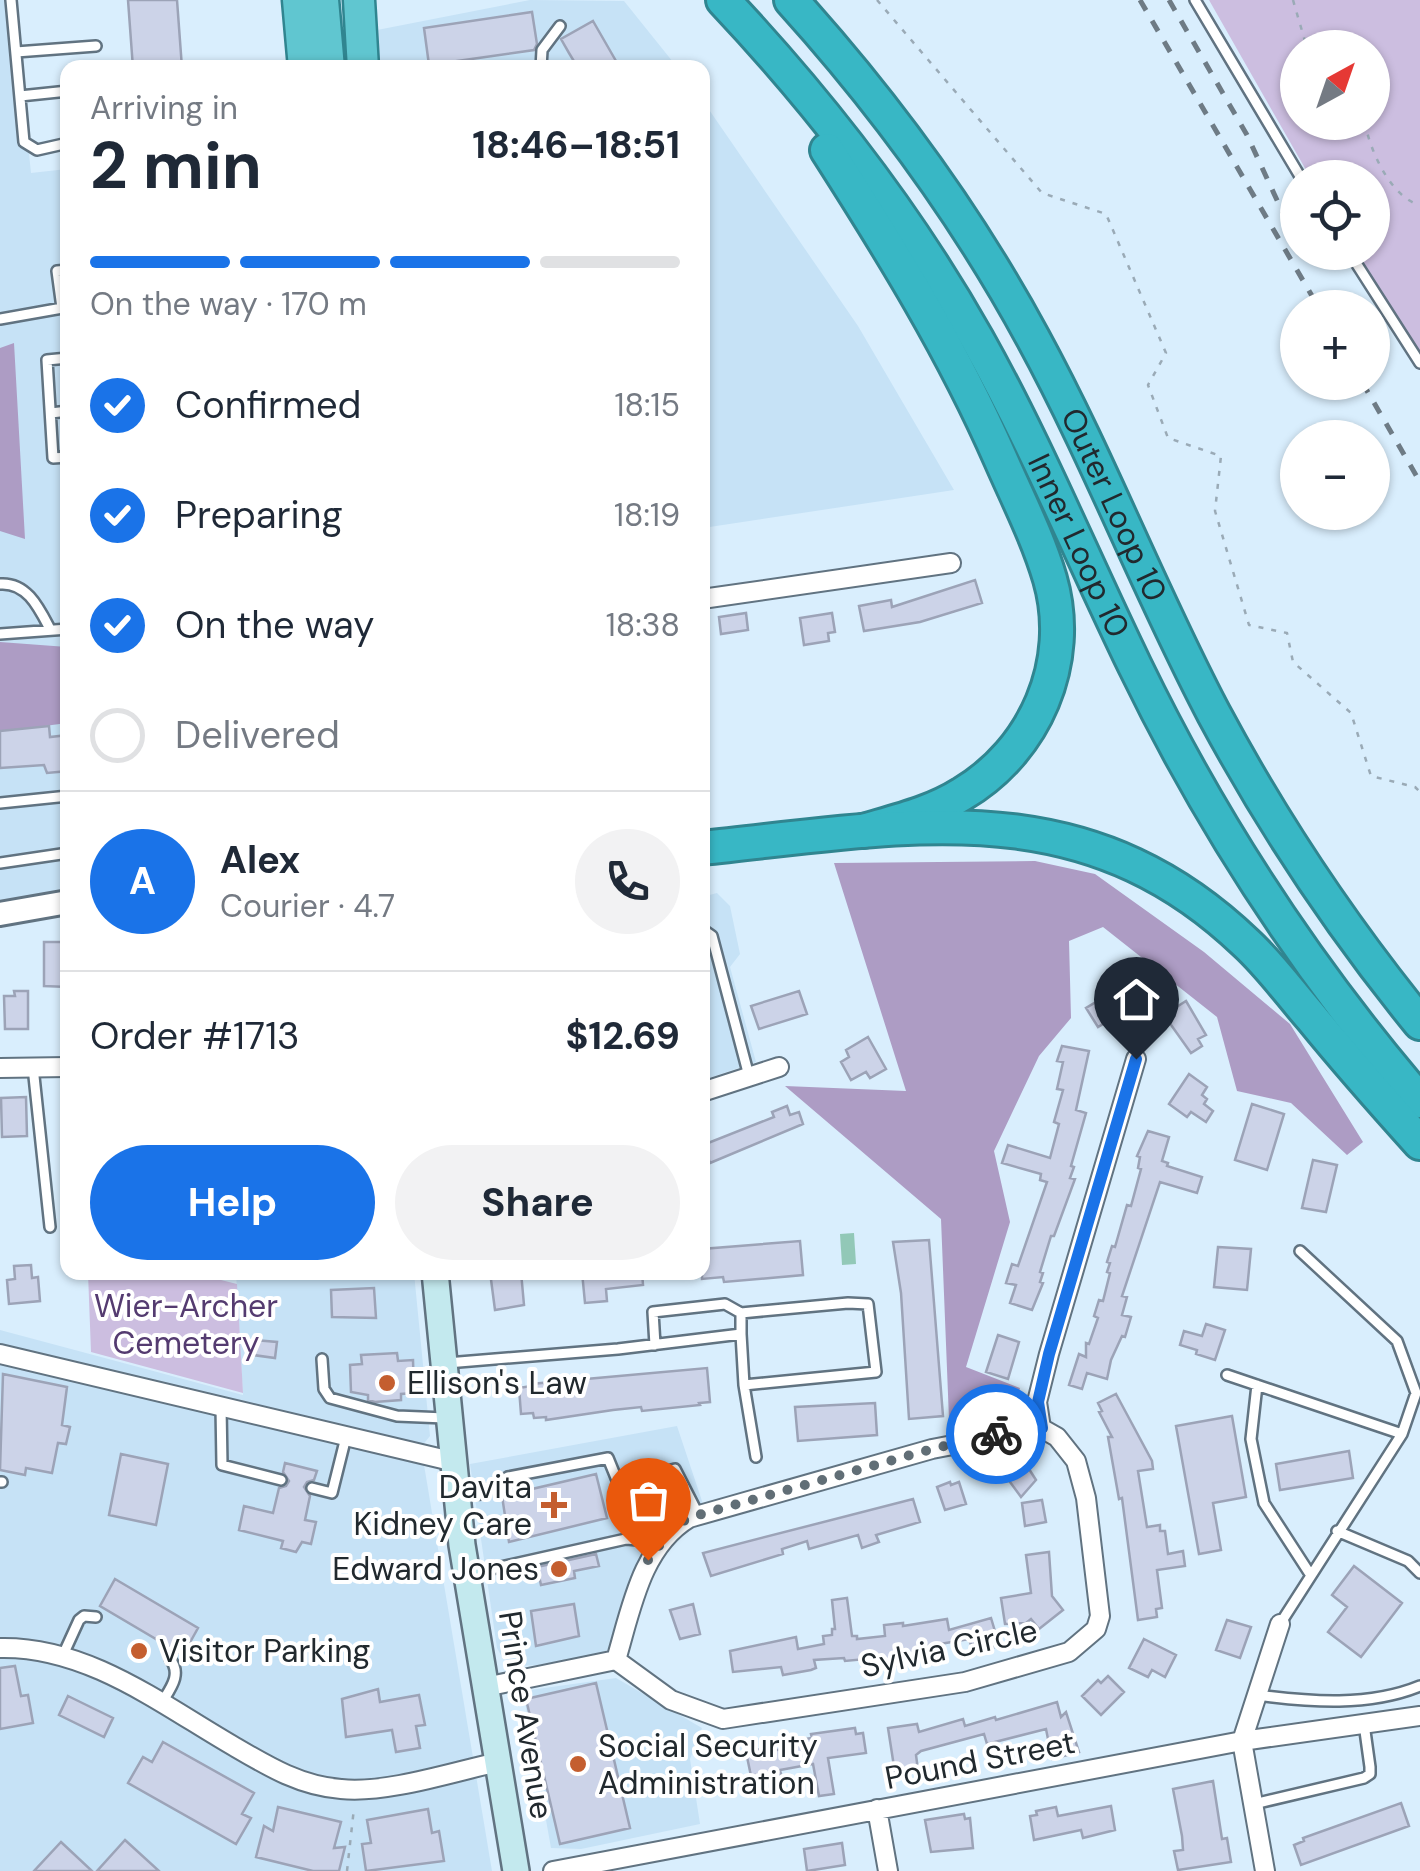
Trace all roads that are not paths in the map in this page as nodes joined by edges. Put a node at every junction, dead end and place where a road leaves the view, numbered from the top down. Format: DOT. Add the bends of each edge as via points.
graph roads {
  1 [pos="10,0"];
  2 [pos="298,0"];
  3 [pos="322,0"];
  4 [pos="359,0"];
  5 [pos="721,0"];
  6 [pos="791,0"];
  7 [pos="800,0"];
  8 [pos="1195,0"];
  9 [pos="560,26"];
  10 [pos="96,46"];
  11 [pos="834,47"];
  12 [pos="16,52"];
  13 [pos="303,60"];
  14 [pos="328,60"];
  15 [pos="366,60"];
  16 [pos="542,60"];
  17 [pos="60,92"];
  18 [pos="20,96"];
  19 [pos="60,145"];
  20 [pos="1290,160"];
  21 [pos="1361,270"];
  22 [pos="60,309"];
  23 [pos="0,319"];
  24 [pos="60,359"];
  25 [pos="1420,363"];
  26 [pos="60,412"];
  27 [pos="52,413"];
  28 [pos="60,458"];
  29 [pos="951,563"];
  30 [pos="0,584"];
  31 [pos="710,598"];
  32 [pos="60,629"];
  33 [pos="50,630"];
  34 [pos="0,634"];
  35 [pos="60,797"];
  36 [pos="0,804"];
  37 [pos="863,831"];
  38 [pos="710,847"];
  39 [pos="60,853"];
  40 [pos="0,863"];
  41 [pos="60,903"];
  42 [pos="0,914"];
  43 [pos="710,935"];
  44 [pos="1420,1023"];
  45 [pos="1136,1059"];
  46 [pos="33,1067"];
  47 [pos="60,1067"];
  48 [pos="0,1068"];
  49 [pos="779,1068"];
  50 [pos="749,1077"];
  51 [pos="710,1089"];
  52 [pos="1420,1101"];
  53 [pos="1420,1143"];
  54 [pos="50,1227"];
  55 [pos="1300,1251"];
  56 [pos="435,1280"];
  57 [pos="741,1313"];
  58 [pos="742,1334"];
  59 [pos="656,1345"];
  60 [pos="0,1354"];
  61 [pos="322,1359"];
  62 [pos="442,1363"];
  63 [pos="1227,1376"];
  64 [pos="744,1385"];
  65 [pos="1257,1386"];
  66 [pos="221,1407"];
  67 [pos="448,1418"];
  68 [pos="1042,1428"];
  69 [pos="1402,1434"];
  70 [pos="346,1436"];
  71 [pos="756,1456"];
  72 [pos="451,1461"];
  73 [pos="281,1480"];
  74 [pos="312,1488"];
  75 [pos="332,1493"];
  76 [pos="345,1496"];
  77 [pos="456,1496"];
  78 [pos="698,1515"];
  79 [pos="1337,1531"];
  80 [pos="661,1542"];
  81 [pos="1420,1573"];
  82 [pos="467,1574"];
  83 [pos="1310,1574"];
  84 [pos="96,1617"];
  85 [pos="1280,1624"];
  86 [pos="0,1648"];
  87 [pos="63,1655"];
  88 [pos="170,1659"];
  89 [pos="616,1660"];
  90 [pos="1420,1686"];
  91 [pos="485,1687"];
  92 [pos="1257,1695"];
  93 [pos="161,1704"];
  94 [pos="1420,1716"];
  95 [pos="1364,1724"];
  96 [pos="1242,1741"];
  97 [pos="498,1762"];
  98 [pos="1254,1804"];
  99 [pos="877,1810"];
  100 [pos="516,1871"];
  101 [pos="553,1871"];
  102 [pos="888,1871"];
  103 [pos="1266,1871"];
  1 -- 12 [label="lane"];
  2 -- 13 [label="highway"];
  3 -- 14 [label="highway"];
  4 -- 15 [label="highway"];
  5 -- 37 [label="highway" via="810,122 944,340 1036,539 1054,598 1053,672 1011,756 961,795"];
  5 -- 52 [label="highway, Inner Loop 10" via="849,146 954,300 1220,826 1301,950"];
  6 -- 11 [label="highway, Outer Loop 10"];
  7 -- 11 [label="highway"];
  8 -- 20 [label="lane"];
  9 -- 16 [label="lane"];
  10 -- 12 [label="lane"];
  11 -- 44 [label="highway, Outer Loop 10" via="917,153 1004,287 1066,400 1238,758 1328,903"];
  12 -- 18 [label="lane"];
  17 -- 18 [label="lane"];
  18 -- 19 [label="lane" via="27,146"];
  21 -- 25 [label="lane"];
  22 -- 23 [label="lane"];
  24 -- 27 [label="lane" via="48,360"];
  26 -- 27 [label="lane"];
  27 -- 28 [label="lane" via="53,458"];
  29 -- 31 [label="street"];
  30 -- 33 [label="lane" via="23,589"];
  32 -- 33 [label="lane"];
  33 -- 34 [label="lane"];
  35 -- 36 [label="lane"];
  37 -- 38 [label="highway"];
  37 -- 53 [label="highway" via="1040,833 1154,874 1250,947"];
  39 -- 40 [label="lane"];
  41 -- 42 [label="street"];
  43 -- 50 [label="lane"];
  45 -- 68 [label="street" via="1049,1354 1038,1402"];
  46 -- 47 [label="street"];
  46 -- 48 [label="street"];
  46 -- 54 [label="lane"];
  49 -- 50 [label="street"];
  50 -- 51 [label="street"];
  55 -- 69 [label="lane" via="1397,1342 1416,1392"];
  56 -- 62 [label="main road, Prince Avenue"];
  57 -- 58 [label="lane"];
  57 -- 59 [label="lane" via="725,1304 652,1312"];
  57 -- 64 [label="lane" via="868,1304 876,1372"];
  58 -- 59 [label="lane"];
  58 -- 64 [label="lane"];
  59 -- 62 [label="lane"];
  60 -- 66 [label="street"];
  61 -- 67 [label="lane" via="330,1398 396,1416"];
  62 -- 67 [label="main road, Prince Avenue"];
  63 -- 65 [label="lane"];
  64 -- 71 [label="lane"];
  65 -- 69 [label="lane"];
  65 -- 83 [label="lane" via="1251,1439 1264,1503"];
  66 -- 70 [label="street"];
  66 -- 73 [label="lane" via="222,1465"];
  67 -- 72 [label="main road, Prince Avenue"];
  68 -- 78 [label="street" via="932,1449"];
  68 -- 89 [label="street, Sylvia Circle" via="1076,1462 1088,1512 1100,1616 1069,1652 965,1682 723,1719 671,1700"];
  69 -- 79 [label="lane"];
  70 -- 72 [label="street"];
  70 -- 75 [label="lane"];
  72 -- 77 [label="main road, Prince Avenue"];
  74 -- 75 [label="lane"];
  75 -- 76 [label="lane"];
  77 -- 78 [label="lane" via="481,1494 508,1477 608,1458 619,1485 675,1469"];
  77 -- 82 [label="main road, Prince Avenue"];
  78 -- 80 [label="street"];
  79 -- 81 [label="lane"];
  79 -- 83 [label="lane"];
  80 -- 82 [label="lane" via="626,1539"];
  80 -- 89 [label="street" via="648,1560"];
  82 -- 91 [label="main road, Prince Avenue"];
  83 -- 85 [label="lane"];
  84 -- 87 [label="lane" via="79,1620"];
  85 -- 92 [label="street"];
  86 -- 87 [label="street"];
  87 -- 93 [label="street"];
  88 -- 93 [label="lane" via="175,1677"];
  89 -- 91 [label="street"];
  90 -- 92 [label="lane" via="1332,1700"];
  91 -- 97 [label="main road, Prince Avenue"];
  92 -- 96 [label="street"];
  93 -- 97 [label="street" via="277,1771 318,1786 355,1790"];
  94 -- 95 [label="street, Pound Street"];
  95 -- 96 [label="street, Pound Street"];
  95 -- 98 [label="lane" via="1370,1774"];
  96 -- 98 [label="street"];
  96 -- 99 [label="street, Pound Street"];
  97 -- 100 [label="main road, Prince Avenue"];
  98 -- 103 [label="street"];
  99 -- 101 [label="street, Pound Street"];
  99 -- 102 [label="street"];
}
